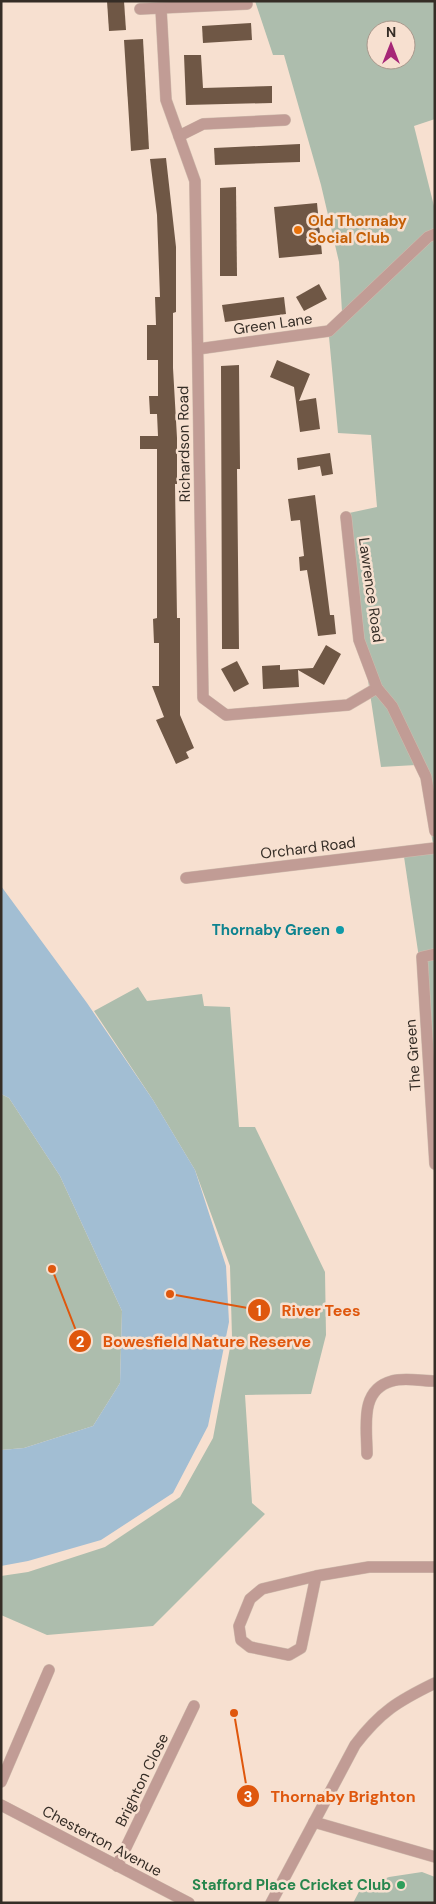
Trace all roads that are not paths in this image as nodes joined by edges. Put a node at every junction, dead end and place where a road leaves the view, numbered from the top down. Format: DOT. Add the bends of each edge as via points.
graph roads {
  1 [pos="247,4"];
  2 [pos="140,9"];
  3 [pos="161,9"];
  4 [pos="285,120"];
  5 [pos="179,136"];
  6 [pos="435,234"];
  7 [pos="198,349"];
  8 [pos="346,517"];
  9 [pos="377,688"];
  10 [pos="435,831"];
  11 [pos="435,848"];
  12 [pos="186,878"];
  13 [pos="435,954"];
  14 [pos="435,1164"];
  15 [pos="435,1381"];
  16 [pos="367,1454"];
  17 [pos="435,1567"];
  18 [pos="316,1576"];
  19 [pos="49,1670"];
  20 [pos="435,1683"];
  21 [pos="194,1706"];
  22 [pos="1,1782"];
  23 [pos="1,1805"];
  24 [pos="314,1822"];
  25 [pos="435,1857"];
  26 [pos="117,1866"];
  27 [pos="189,1903"];
  28 [pos="271,1903"];
  1 -- 3 [label="street"];
  2 -- 3 [label="street"];
  3 -- 5 [label="street, Richardson Road" via="166,100"];
  4 -- 5 [label="street" via="203,124"];
  5 -- 7 [label="street, Richardson Road" via="195,181"];
  6 -- 7 [label="street, Green Lane" via="428,237 329,331"];
  7 -- 9 [label="street, Richardson Road" via="203,698 226,715 348,705"];
  8 -- 9 [label="street, Lawrence Road" via="359,640"];
  9 -- 10 [label="street, Lawrence Road" via="392,706 426,777"];
  11 -- 12 [label="street, Orchard Road"];
  13 -- 14 [label="street, The Green" via="422,957"];
  15 -- 16 [label="street" via="393,1380 378,1387 367,1403"];
  17 -- 18 [label="street" via="369,1567"];
  18 -- 18 [label="street" via="301,1648 289,1655 250,1647 241,1640 239,1626 250,1599 262,1589"];
  19 -- 22 [label="street"];
  20 -- 24 [label="street" via="399,1700 372,1722 355,1745"];
  21 -- 26 [label="street, Brighton Close"];
  23 -- 26 [label="street, Chesterton Avenue"];
  24 -- 25 [label="street"];
  24 -- 28 [label="street"];
  26 -- 27 [label="street, Chesterton Avenue"];
}
